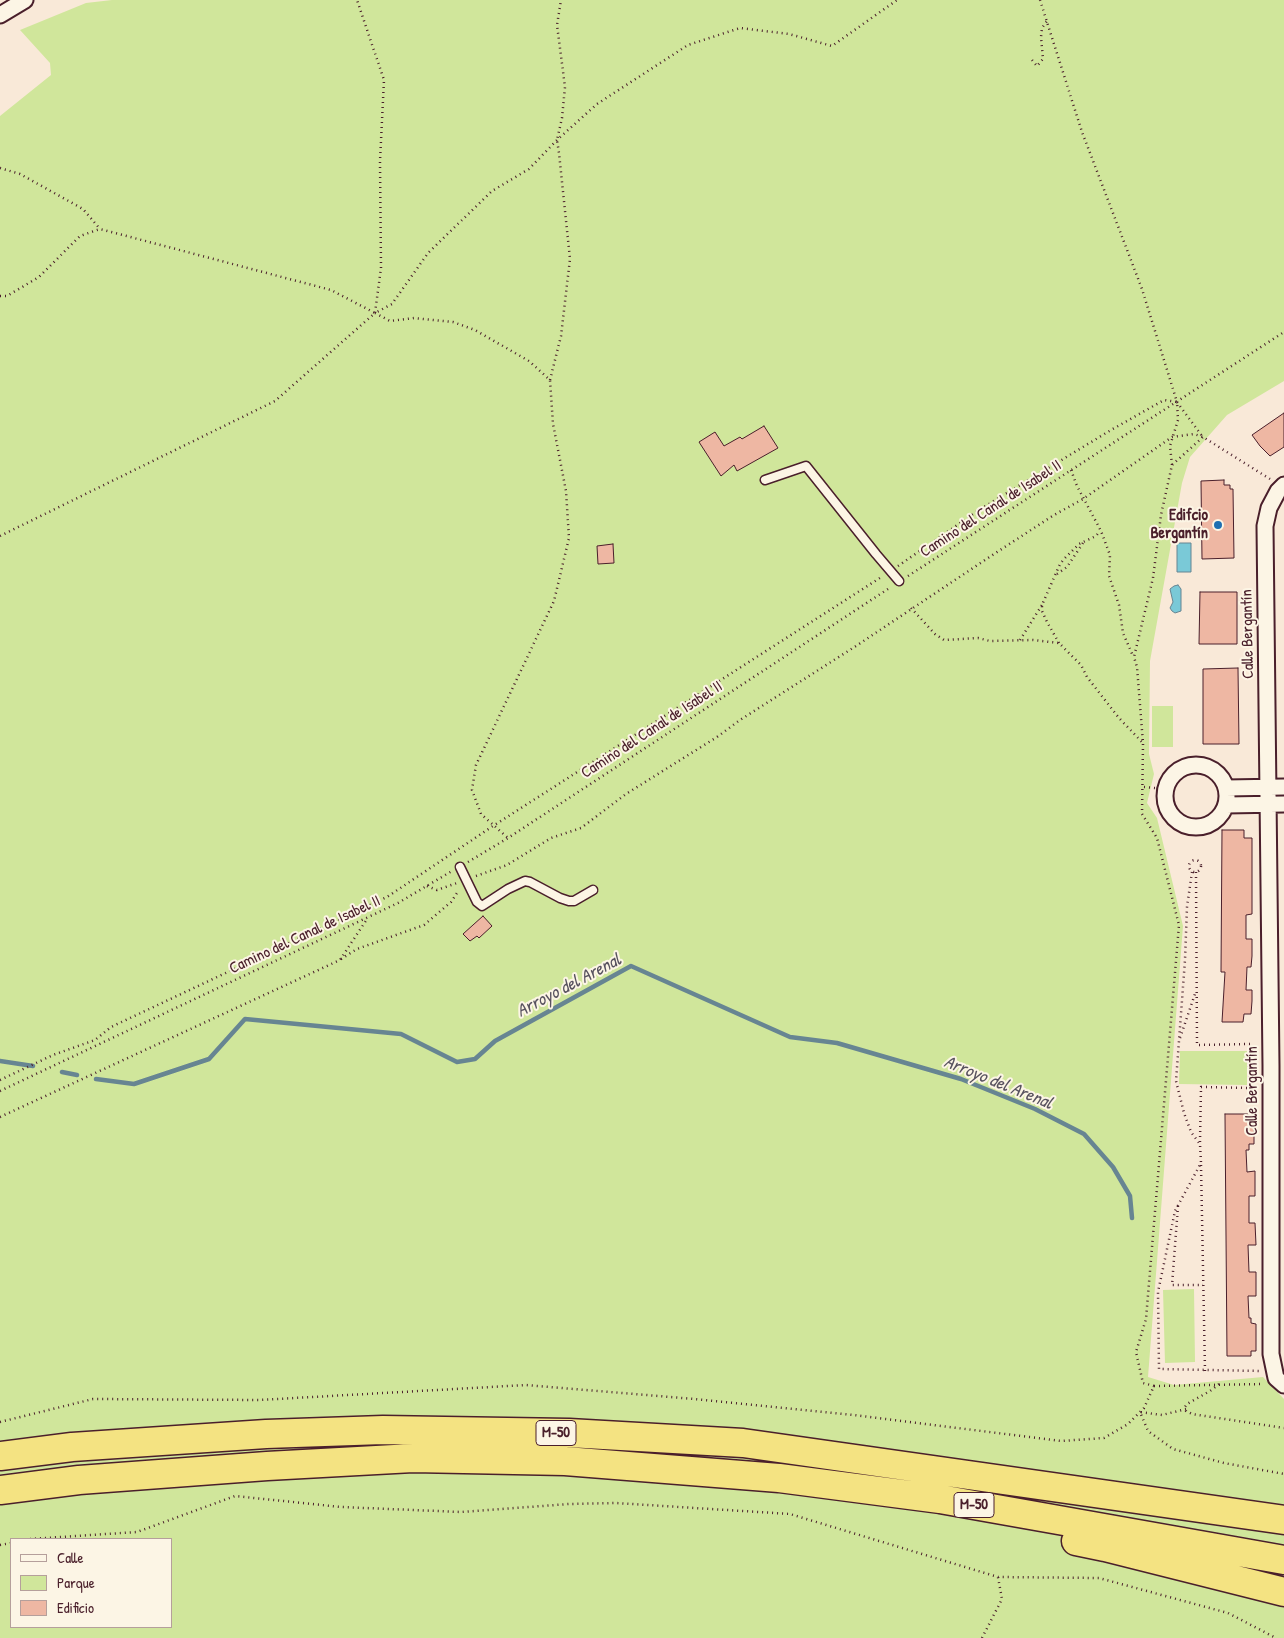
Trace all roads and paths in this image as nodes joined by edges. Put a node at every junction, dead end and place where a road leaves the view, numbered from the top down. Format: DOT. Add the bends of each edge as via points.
graph roads {
  1 [pos="25,0"];
  2 [pos="357,0"];
  3 [pos="561,0"];
  4 [pos="896,0"];
  5 [pos="1040,0"];
  6 [pos="0,15"];
  7 [pos="1047,21"];
  8 [pos="1032,60"];
  9 [pos="557,140"];
  10 [pos="0,168"];
  11 [pos="100,229"];
  12 [pos="0,296"];
  13 [pos="374,313"];
  14 [pos="1284,332"];
  15 [pos="550,380"];
  16 [pos="1177,402"];
  17 [pos="1202,437"];
  18 [pos="1172,438"];
  19 [pos="1172,465"];
  20 [pos="1072,470"];
  21 [pos="1270,479"];
  22 [pos="765,480"];
  23 [pos="1284,485"];
  24 [pos="1083,500"];
  25 [pos="1100,531"];
  26 [pos="0,536"];
  27 [pos="1084,542"];
  28 [pos="890,571"];
  29 [pos="1055,574"];
  30 [pos="899,581"];
  31 [pos="1042,605"];
  32 [pos="910,608"];
  33 [pos="1020,640"];
  34 [pos="1059,643"];
  35 [pos="1134,658"];
  36 [pos="1143,743"];
  37 [pos="1144,787"];
  38 [pos="1268,787"];
  39 [pos="1284,787"];
  40 [pos="1155,788"];
  41 [pos="1226,788"];
  42 [pos="1226,804"];
  43 [pos="1268,804"];
  44 [pos="1284,804"];
  45 [pos="493,826"];
  46 [pos="508,838"];
  47 [pos="460,867"];
  48 [pos="1192,872"];
  49 [pos="1196,872"];
  50 [pos="466,880"];
  51 [pos="426,886"];
  52 [pos="593,890"];
  53 [pos="368,918"];
  54 [pos="340,960"];
  55 [pos="1197,987"];
  56 [pos="1179,1043"];
  57 [pos="0,1080"];
  58 [pos="0,1091"];
  59 [pos="0,1117"];
  60 [pos="1200,1144"];
  61 [pos="1201,1163"];
  62 [pos="1179,1204"];
  63 [pos="1203,1285"];
  64 [pos="1205,1371"];
  65 [pos="1273,1380"];
  66 [pos="1219,1384"];
  67 [pos="1154,1386"];
  68 [pos="1186,1408"];
  69 [pos="1140,1412"];
  70 [pos="0,1422"];
  71 [pos="1284,1428"];
  72 [pos="0,1456"];
  73 [pos="662,1468"];
  74 [pos="1284,1474"];
  75 [pos="0,1490"];
  76 [pos="1284,1520"];
  77 [pos="45,1538"];
  78 [pos="1284,1560"];
  79 [pos="998,1577"];
  80 [pos="1284,1592"];
  81 [pos="982,1638"];
  82 [pos="1276,1638"];
  1 -- 6 [label="street"];
  2 -- 13 [label="path" via="384,80 380,161 381,268"];
  3 -- 9 [label="path" via="557,25 565,87"];
  4 -- 9 [label="path" via="832,46 789,34 740,28 688,45 597,104"];
  5 -- 7 [label="path"];
  7 -- 8 [label="path" via="1042,28 1043,59 1037,66"];
  7 -- 16 [label="path" via="1082,132 1142,289"];
  9 -- 13 [label="path" via="529,169 492,191 428,253 392,304"];
  9 -- 15 [label="path" via="570,259 561,336"];
  10 -- 11 [label="path" via="20,174 83,209"];
  11 -- 12 [label="path" via="80,236 39,277 7,296"];
  11 -- 13 [label="path" via="331,290"];
  13 -- 15 [label="path" via="390,321 414,318 454,322 475,330 529,361"];
  13 -- 26 [label="path" via="275,401"];
  14 -- 16 [label="path, Camino del Canal de Isabel II"];
  15 -- 45 [label="path" via="553,424 566,491 569,538 554,601 476,765 472,790 481,814"];
  16 -- 17 [label="path"];
  16 -- 18 [label="path" via="1178,420"];
  16 -- 20 [label="path, Camino del Canal de Isabel II"];
  16 -- 28 [label="path" via="1164,400 1111,430 979,510"];
  17 -- 18 [label="path" via="1194,434"];
  17 -- 19 [label="path"];
  17 -- 21 [label="path"];
  18 -- 19 [label="path"];
  18 -- 24 [label="path"];
  19 -- 35 [label="path" via="1161,515 1153,578"];
  20 -- 24 [label="path"];
  20 -- 30 [label="path, Camino del Canal de Isabel II"];
  22 -- 28 [label="lane" via="806,466"];
  23 -- 38 [label="street, Calle Bergantín" via="1269,508 1265,526"];
  24 -- 25 [label="path"];
  24 -- 32 [label="path"];
  25 -- 27 [label="path"];
  25 -- 35 [label="path" via="1110,555 1109,576 1119,605 1123,633"];
  27 -- 29 [label="path" via="1071,551"];
  27 -- 29 [label="path" via="1067,567"];
  28 -- 30 [label="lane"];
  28 -- 45 [label="path"];
  29 -- 31 [label="path"];
  30 -- 46 [label="path, Camino del Canal de Isabel II"];
  31 -- 33 [label="path"];
  31 -- 34 [label="path" via="1046,622"];
  32 -- 33 [label="path" via="944,640"];
  32 -- 50 [label="path" via="626,794 581,828 551,838 507,866"];
  33 -- 34 [label="path"];
  34 -- 36 [label="path"];
  35 -- 36 [label="path"];
  36 -- 37 [label="path"];
  37 -- 40 [label="path"];
  37 -- 67 [label="path" via="1142,814 1157,838 1179,925 1146,1319 1136,1352 1143,1383"];
  38 -- 39 [label="street"];
  38 -- 41 [label="street"];
  38 -- 43 [label="street, Calle Bergantín"];
  41 -- 42 [label="street"];
  41 -- 42 [label="street" via="1214,771 1194,765 1176,773 1166,791 1170,813 1178,822 1189,826 1212,822"];
  42 -- 43 [label="street"];
  43 -- 44 [label="street"];
  43 -- 65 [label="street, Calle Bergantín"];
  45 -- 46 [label="path"];
  45 -- 57 [label="path" via="387,897 111,1027 95,1040"];
  46 -- 47 [label="path, Camino del Canal de Isabel II"];
  47 -- 50 [label="lane"];
  47 -- 51 [label="path, Camino del Canal de Isabel II"];
  48 -- 49 [label="path"];
  48 -- 49 [label="path" via="1188,864 1195,860 1201,866"];
  48 -- 56 [label="path"];
  49 -- 55 [label="path"];
  50 -- 51 [label="path" via="437,890"];
  50 -- 52 [label="lane" via="476,902 482,906 525,881 568,901"];
  50 -- 54 [label="path" via="451,902 424,925 357,949"];
  51 -- 53 [label="path, Camino del Canal de Isabel II"];
  53 -- 54 [label="path"];
  53 -- 58 [label="path, Camino del Canal de Isabel II"];
  54 -- 59 [label="path"];
  55 -- 56 [label="path"];
  55 -- 60 [label="path" via="1197,1045 1250,1044 1251,1066 1250,1088 1201,1087"];
  56 -- 60 [label="path" via="1178,1093 1192,1132"];
  60 -- 61 [label="path"];
  61 -- 62 [label="path"];
  61 -- 63 [label="path"];
  62 -- 63 [label="path" via="1172,1285"];
  62 -- 64 [label="path" via="1158,1292 1159,1370"];
  63 -- 64 [label="path"];
  64 -- 65 [label="path"];
  65 -- 66 [label="path"];
  66 -- 67 [label="path"];
  66 -- 68 [label="path" via="1187,1404"];
  67 -- 69 [label="path"];
  68 -- 69 [label="path" via="1162,1415"];
  68 -- 71 [label="path" via="1192,1414"];
  69 -- 70 [label="path" via="1128,1424 1104,1438 1061,1440 844,1414 526,1385 259,1400 93,1400"];
  69 -- 74 [label="path" via="1148,1431 1173,1450"];
  72 -- 76 [label="highway, M-50" via="72,1447 266,1434 383,1430 569,1434 743,1443"];
  73 -- 75 [label="highway, M-50" via="565,1461 413,1458 80,1480"];
  73 -- 78 [label="highway, M-50" via="779,1478 940,1499"];
  73 -- 80 [label="highway" via="702,1480 843,1498 1076,1541"];
  77 -- 79 [label="path" via="137,1532 235,1496 341,1507 461,1512 616,1503 790,1514"];
  79 -- 81 [label="path" via="1002,1599"];
  79 -- 82 [label="path" via="1099,1578 1228,1613"];
}
